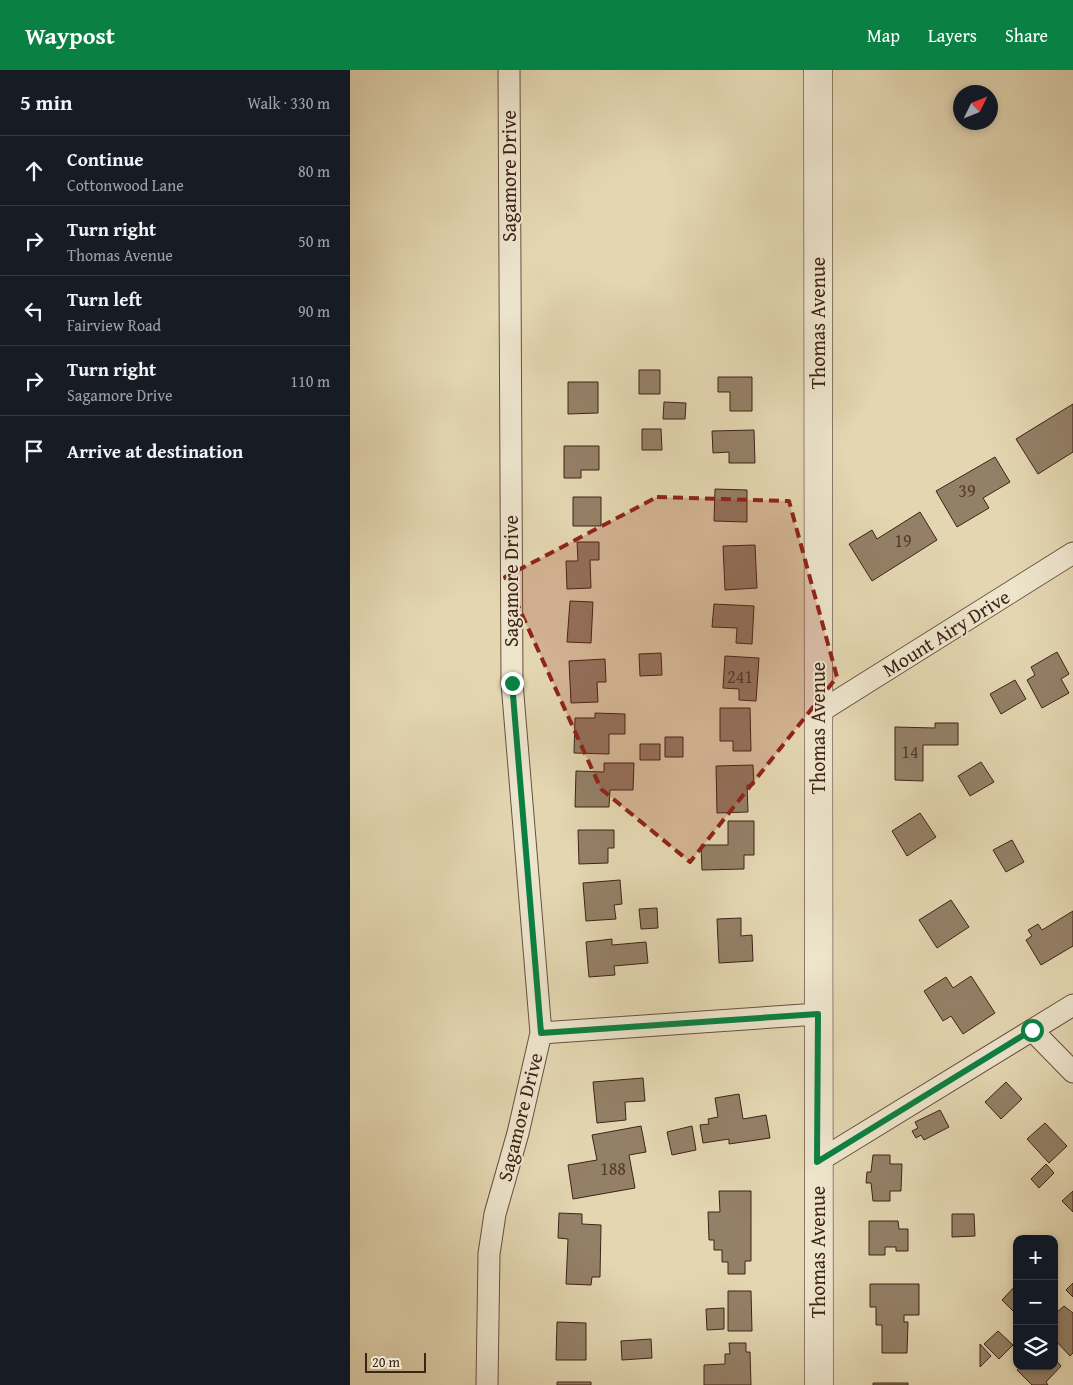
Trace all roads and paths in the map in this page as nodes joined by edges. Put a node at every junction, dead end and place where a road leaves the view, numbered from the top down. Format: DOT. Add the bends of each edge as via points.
graph roads {
  1 [pos="509,70"];
  2 [pos="818,70"];
  3 [pos="1073,553"];
  4 [pos="818,713"];
  5 [pos="1073,1005"];
  6 [pos="818,1014"];
  7 [pos="1032,1030"];
  8 [pos="541,1033"];
  9 [pos="1073,1072"];
  10 [pos="817,1162"];
  11 [pos="487,1385"];
  12 [pos="818,1385"];
  1 -- 8 [label="street, Sagamore Drive" via="512,683"];
  2 -- 4 [label="main road, Thomas Avenue"];
  3 -- 4 [label="street, Mount Airy Drive"];
  4 -- 6 [label="main road, Thomas Avenue"];
  5 -- 7 [label="street"];
  6 -- 8 [label="street"];
  6 -- 10 [label="main road, Thomas Avenue"];
  7 -- 9 [label="street"];
  7 -- 10 [label="street"];
  8 -- 11 [label="street, Sagamore Drive" via="495,1214 489,1254"];
  10 -- 12 [label="main road, Thomas Avenue"];
}
